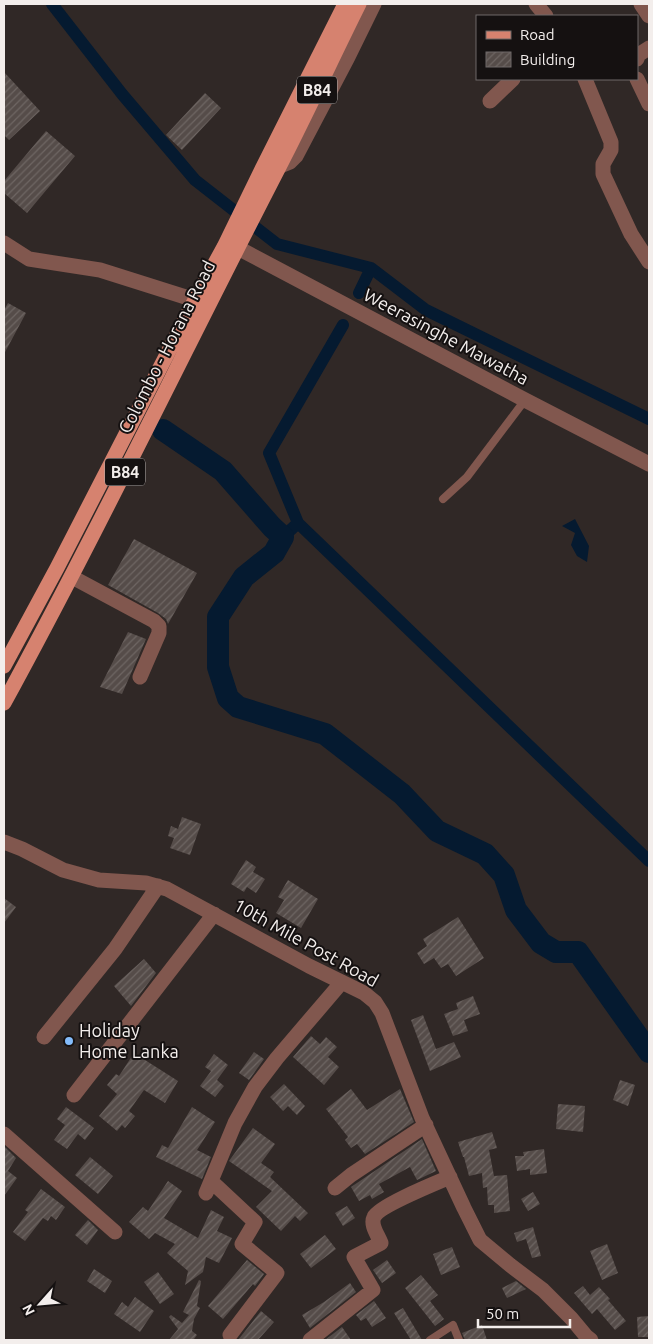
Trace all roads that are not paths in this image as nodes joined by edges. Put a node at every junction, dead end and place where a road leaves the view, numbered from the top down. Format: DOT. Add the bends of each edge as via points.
graph roads {
  1 [pos="345,4"];
  2 [pos="359,4"];
  3 [pos="374,4"];
  4 [pos="536,4"];
  5 [pos="641,4"];
  6 [pos="545,15"];
  7 [pos="649,16"];
  8 [pos="649,48"];
  9 [pos="638,55"];
  10 [pos="511,80"];
  11 [pos="585,80"];
  12 [pos="637,80"];
  13 [pos="490,101"];
  14 [pos="649,104"];
  15 [pos="272,170"];
  16 [pos="234,242"];
  17 [pos="4,243"];
  18 [pos="649,262"];
  19 [pos="201,303"];
  20 [pos="525,400"];
  21 [pos="649,464"];
  22 [pos="443,499"];
  23 [pos="72,577"];
  24 [pos="4,666"];
  25 [pos="140,677"];
  26 [pos="4,704"];
  27 [pos="4,842"];
  28 [pos="158,886"];
  29 [pos="214,914"];
  30 [pos="342,982"];
  31 [pos="44,1038"];
  32 [pos="74,1095"];
  33 [pos="426,1125"];
  34 [pos="4,1134"];
  35 [pos="450,1177"];
  36 [pos="335,1188"];
  37 [pos="115,1232"];
  38 [pos="230,1335"];
  39 [pos="310,1340"];
  40 [pos="430,1340"];
  41 [pos="459,1340"];
  42 [pos="591,1340"];
  1 -- 15 [label="main road, Colombo - Horana Road / B84"];
  2 -- 15 [label="main road, Colombo - Horana Road / B84"];
  3 -- 15 [label="street" via="296,156"];
  4 -- 6 [label="street"];
  5 -- 7 [label="street"];
  8 -- 9 [label="street"];
  10 -- 13 [label="street"];
  11 -- 18 [label="street" via="610,142 611,150 602,164 603,174"];
  12 -- 14 [label="street"];
  15 -- 16 [label="main road, Colombo - Horana Road / B84"];
  16 -- 19 [label="main road, Colombo - Horana Road / B84"];
  16 -- 20 [label="street, Weerasinghe Mawatha"];
  17 -- 19 [label="street" via="29,259 100,270"];
  19 -- 23 [label="main road, Colombo - Horana Road / B84"];
  19 -- 24 [label="main road, Colombo - Horana Road / B84"];
  20 -- 21 [label="street, Weerasinghe Mawatha"];
  20 -- 22 [label="lane" via="467,477"];
  23 -- 25 [label="street" via="160,626"];
  23 -- 26 [label="main road, Colombo - Horana Road / B84"];
  27 -- 28 [label="street, 10th Mile Post Road" via="63,870 99,880"];
  28 -- 29 [label="street, 10th Mile Post Road"];
  28 -- 31 [label="street" via="115,949"];
  29 -- 30 [label="street, 10th Mile Post Road"];
  29 -- 32 [label="street"];
  30 -- 33 [label="street, 10th Mile Post Road" via="364,993 382,1013"];
  30 -- 38 [label="street" via="255,1088 235,1123 208,1187 255,1222 242,1244 277,1273"];
  33 -- 35 [label="street, 10th Mile Post Road"];
  33 -- 36 [label="street"];
  34 -- 37 [label="street"];
  35 -- 39 [label="street" via="380,1210 374,1216 372,1224 381,1243 354,1257 373,1290"];
  35 -- 42 [label="street, 10th Mile Post Road" via="480,1240 544,1290"];
  40 -- 41 [label="lane" via="453,1325"];
}
